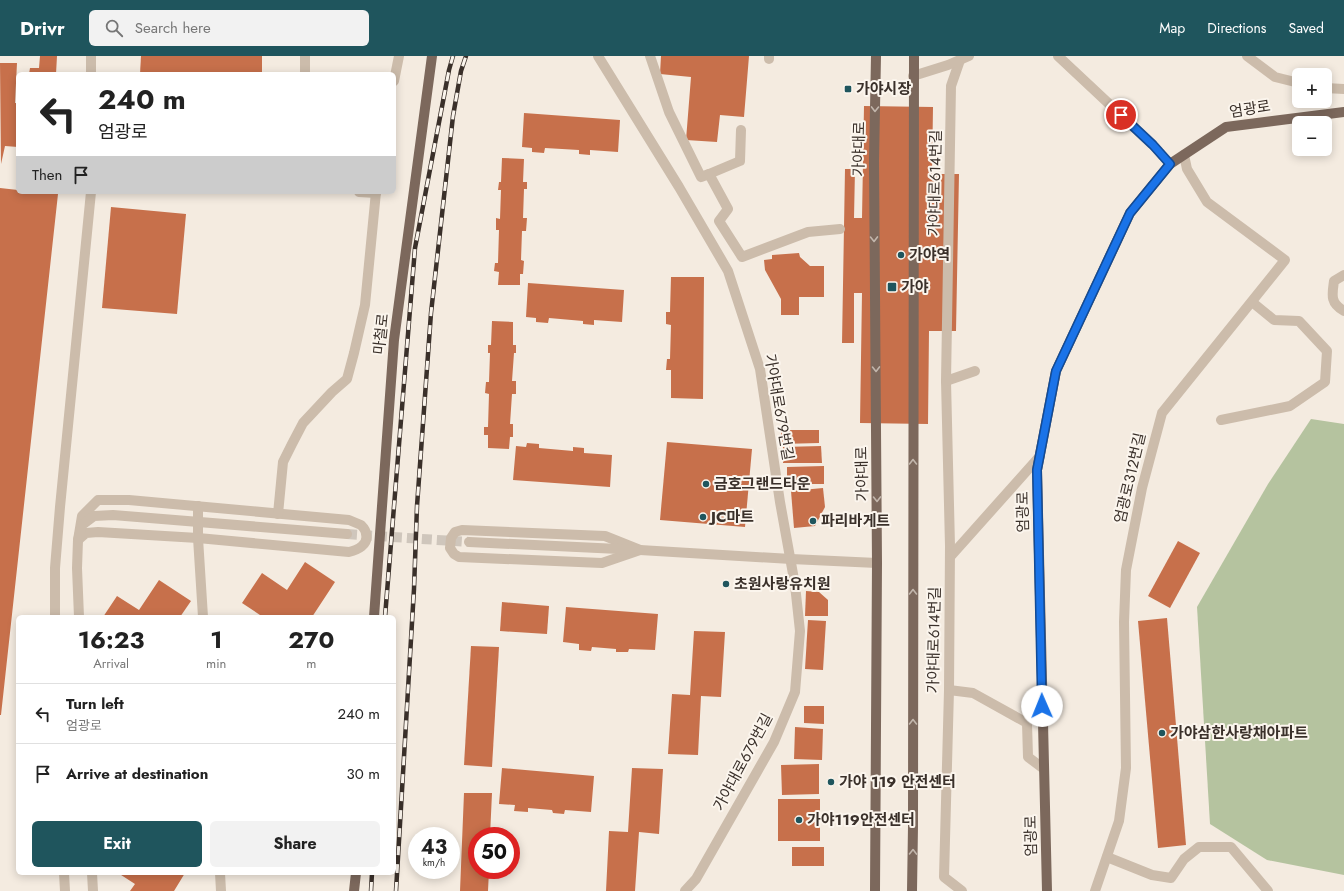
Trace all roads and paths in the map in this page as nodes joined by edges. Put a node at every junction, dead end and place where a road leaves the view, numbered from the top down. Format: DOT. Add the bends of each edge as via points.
graph roads {
  1 [pos="92,56"];
  2 [pos="305,56"];
  3 [pos="399,56"];
  4 [pos="432,56"];
  5 [pos="598,56"];
  6 [pos="650,56"];
  7 [pos="876,56"];
  8 [pos="914,56"];
  9 [pos="1058,56"];
  10 [pos="1247,56"];
  11 [pos="964,58"];
  12 [pos="91,72"];
  13 [pos="305,72"];
  14 [pos="396,72"];
  15 [pos="913,76"];
  16 [pos="1292,81"];
  17 [pos="1332,88"];
  18 [pos="1344,89"];
  19 [pos="1344,112"];
  20 [pos="741,130"];
  21 [pos="1184,155"];
  22 [pos="1170,164"];
  23 [pos="709,174"];
  24 [pos="91,194"];
  25 [pos="376,194"];
  26 [pos="840,229"];
  27 [pos="1344,275"];
  28 [pos="1252,302"];
  29 [pos="1344,311"];
  30 [pos="974,371"];
  31 [pos="946,381"];
  32 [pos="1221,420"];
  33 [pos="1040,456"];
  34 [pos="198,506"];
  35 [pos="278,514"];
  36 [pos="198,522"];
  37 [pos="347,534"];
  38 [pos="366,534"];
  39 [pos="380,535"];
  40 [pos="198,538"];
  41 [pos="78,540"];
  42 [pos="469,542"];
  43 [pos="640,550"];
  44 [pos="950,557"];
  45 [pos="791,560"];
  46 [pos="878,563"];
  47 [pos="55,615"];
  48 [pos="79,615"];
  49 [pos="203,615"];
  50 [pos="374,615"];
  51 [pos="949,690"];
  52 [pos="1044,769"];
  53 [pos="1107,857"];
  54 [pos="64,875"];
  55 [pos="92,875"];
  56 [pos="220,875"];
  57 [pos="356,875"];
  58 [pos="65,891"];
  59 [pos="93,891"];
  60 [pos="221,891"];
  61 [pos="354,891"];
  62 [pos="685,891"];
  63 [pos="875,891"];
  64 [pos="912,891"];
  65 [pos="962,891"];
  66 [pos="1047,891"];
  67 [pos="1095,891"];
  68 [pos="1268,891"];
  1 -- 12 [label="street"];
  2 -- 13 [label="street"];
  3 -- 14 [label="street"];
  4 -- 39 [label="main road, 마철로" via="394,340"];
  5 -- 45 [label="street, 가야대로679번길" via="728,271 760,369"];
  6 -- 23 [label="street" via="668,112 701,178"];
  7 -- 46 [label="main road, 가야대로, one-way" via="874,168"];
  8 -- 15 [label="main road"];
  9 -- 22 [label="street"];
  10 -- 16 [label="street" via="1275,77"];
  11 -- 15 [label="street"];
  11 -- 31 [label="street, 가야대로614번길" via="951,86"];
  64 -- 15 [label="main road, one-way"];
  17 -- 18 [label="street"];
  19 -- 21 [label="main road, 엄광로" via="1226,127"];
  20 -- 23 [label="street" via="740,161"];
  21 -- 22 [label="main road, 엄광로"];
  21 -- 28 [label="street, 엄광로312번길" via="1187,169 1206,202 1285,260"];
  22 -- 33 [label="main road, 엄광로" via="1130,213 1056,371"];
  23 -- 26 [label="street" via="728,209 719,221 742,257 808,232"];
  24 -- 47 [label="street" via="60,507 55,568"];
  25 -- 35 [label="street" via="365,305 347,379 303,423 292,444 283,462"];
  27 -- 29 [label="street" via="1334,281 1331,297 1336,306"];
  28 -- 32 [label="street" via="1274,320 1299,321 1327,351 1325,382 1290,406"];
  28 -- 53 [label="street, 엄광로312번길" via="1162,413 1142,488 1126,570 1126,768 1118,821"];
  30 -- 31 [label="street"];
  31 -- 44 [label="street, 가야대로614번길"];
  33 -- 44 [label="street"];
  33 -- 52 [label="main road, 엄광로" via="1037,470"];
  34 -- 35 [label="street"];
  34 -- 36 [label="street"];
  34 -- 41 [label="street" via="98,500 82,516"];
  35 -- 38 [label="street" via="349,520 361,525"];
  36 -- 37 [label="street"];
  36 -- 40 [label="street"];
  36 -- 41 [label="street" via="113,515 94,516 82,525"];
  38 -- 39 [label="street"];
  38 -- 40 [label="street" via="366,541 359,549 348,552"];
  39 -- 50 [label="main road, 마철로"];
  40 -- 41 [label="street" via="98,532 86,533"];
  40 -- 49 [label="street"];
  41 -- 48 [label="street"];
  42 -- 43 [label="street"];
  43 -- 43 [label="street" via="604,536 462,530 455,532 451,538 450,548 459,557 602,563"];
  43 -- 45 [label="street"];
  44 -- 51 [label="street, 가야대로614번길"];
  45 -- 46 [label="street"];
  45 -- 62 [label="street, 가야대로679번길" via="800,631 795,692 774,742 696,878"];
  46 -- 63 [label="main road, 가야대로"];
  51 -- 52 [label="street" via="973,693 1027,723 1028,757"];
  51 -- 65 [label="street, 가야대로614번길" via="944,877"];
  52 -- 66 [label="main road, 엄광로"];
  53 -- 67 [label="street, 엄광로312번길"];
  53 -- 68 [label="street" via="1152,875 1171,878 1184,859 1199,847 1231,847"];
  54 -- 58 [label="street"];
  55 -- 59 [label="street"];
  56 -- 60 [label="street"];
  57 -- 61 [label="main road"];
}
